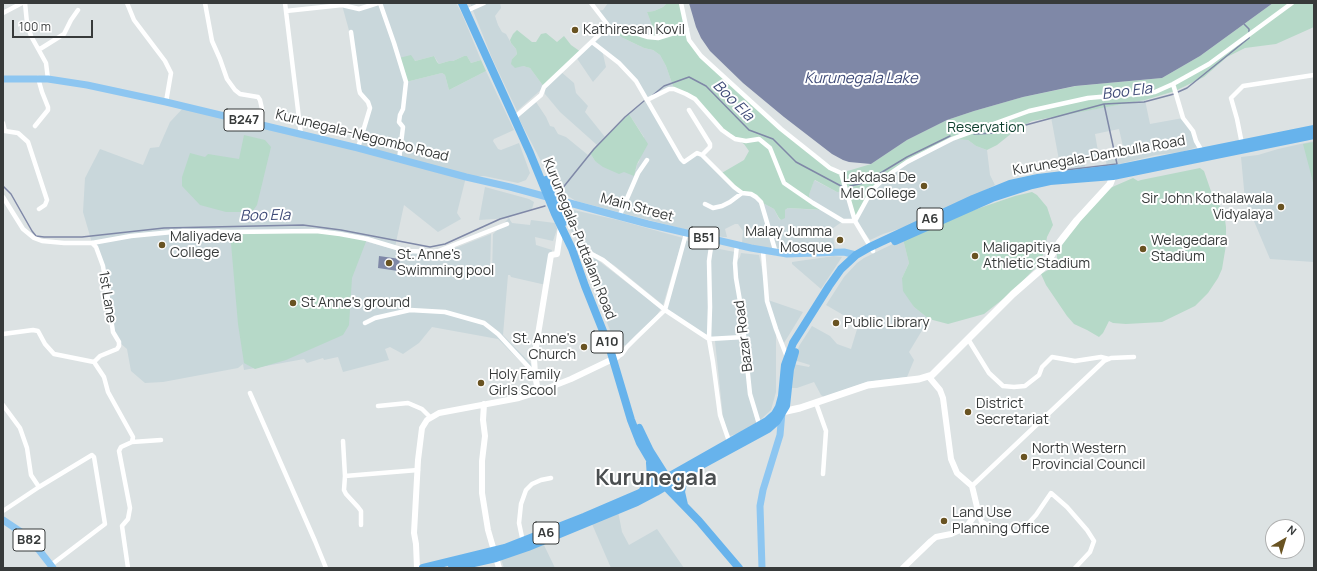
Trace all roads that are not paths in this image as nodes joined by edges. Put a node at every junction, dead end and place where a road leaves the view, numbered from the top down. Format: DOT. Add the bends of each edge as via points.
graph roads {
  1 [pos="24,3"];
  2 [pos="127,3"];
  3 [pos="205,3"];
  4 [pos="285,3"];
  5 [pos="379,3"];
  6 [pos="484,3"];
  7 [pos="591,3"];
  8 [pos="681,3"];
  9 [pos="1292,3"];
  10 [pos="325,5"];
  11 [pos="466,6"];
  12 [pos="78,10"];
  13 [pos="286,11"];
  14 [pos="3,13"];
  15 [pos="611,29"];
  16 [pos="688,29"];
  17 [pos="351,32"];
  18 [pos="592,42"];
  19 [pos="40,50"];
  20 [pos="1314,75"];
  21 [pos="38,78"];
  22 [pos="3,79"];
  23 [pos="48,79"];
  24 [pos="1173,84"];
  25 [pos="647,100"];
  26 [pos="166,102"];
  27 [pos="689,110"];
  28 [pos="515,116"];
  29 [pos="3,122"];
  30 [pos="263,124"];
  31 [pos="35,126"];
  32 [pos="1314,129"];
  33 [pos="301,135"];
  34 [pos="1314,135"];
  35 [pos="1243,147"];
  36 [pos="358,148"];
  37 [pos="702,155"];
  38 [pos="1204,155"];
  39 [pos="399,160"];
  40 [pos="646,160"];
  41 [pos="1113,173"];
  42 [pos="742,193"];
  43 [pos="3,197"];
  44 [pos="551,198"];
  45 [pos="705,204"];
  46 [pos="39,208"];
  47 [pos="619,217"];
  48 [pos="856,221"];
  49 [pos="507,224"];
  50 [pos="561,227"];
  51 [pos="686,234"];
  52 [pos="712,240"];
  53 [pos="92,243"];
  54 [pos="737,245"];
  55 [pos="575,249"];
  56 [pos="872,249"];
  57 [pos="763,251"];
  58 [pos="776,252"];
  59 [pos="856,255"];
  60 [pos="665,310"];
  61 [pos="365,323"];
  62 [pos="3,334"];
  63 [pos="744,337"];
  64 [pos="709,339"];
  65 [pos="968,339"];
  66 [pos="615,357"];
  67 [pos="787,357"];
  68 [pos="1134,357"];
  69 [pos="1109,359"];
  70 [pos="94,362"];
  71 [pos="535,374"];
  72 [pos="929,377"];
  73 [pos="538,392"];
  74 [pos="250,393"];
  75 [pos="816,402"];
  76 [pos="484,404"];
  77 [pos="3,405"];
  78 [pos="378,406"];
  79 [pos="782,412"];
  80 [pos="430,417"];
  81 [pos="761,429"];
  82 [pos="161,440"];
  83 [pos="343,441"];
  84 [pos="132,442"];
  85 [pos="731,446"];
  86 [pos="651,459"];
  87 [pos="418,470"];
  88 [pos="686,470"];
  89 [pos="823,474"];
  90 [pos="345,476"];
  91 [pos="551,478"];
  92 [pos="667,482"];
  93 [pos="39,486"];
  94 [pos="972,486"];
  95 [pos="642,496"];
  96 [pos="684,505"];
  97 [pos="3,511"];
  98 [pos="978,511"];
  99 [pos="3,520"];
  100 [pos="361,525"];
  101 [pos="524,542"];
  102 [pos="496,555"];
  103 [pos="52,566"];
  104 [pos="735,566"];
  105 [pos="128,568"];
  106 [pos="326,568"];
  107 [pos="417,568"];
  108 [pos="423,568"];
  109 [pos="452,568"];
  110 [pos="499,568"];
  111 [pos="762,568"];
  112 [pos="903,568"];
  113 [pos="1075,568"];
  1 -- 14 [label="street"];
  1 -- 19 [label="street" via="31,36"];
  2 -- 26 [label="street" via="134,20 171,72"];
  3 -- 30 [label="street" via="212,41 227,79 240,94 258,97"];
  4 -- 13 [label="street"];
  5 -- 10 [label="street" via="359,9"];
  5 -- 39 [label="street" via="406,82 399,122 403,127"];
  6 -- 11 [label="street"];
  7 -- 15 [label="street"];
  8 -- 16 [label="street"];
  9 -- 24 [label="street" via="1209,64"];
  10 -- 13 [label="street"];
  11 -- 28 [label="highway, Kurunegala-Puttalam Road / A10"];
  12 -- 19 [label="street" via="64,34"];
  13 -- 33 [label="street"];
  15 -- 16 [label="street" via="622,28 658,38"];
  15 -- 18 [label="street" via="600,34"];
  16 -- 48 [label="street" via="689,40 701,56 781,129 830,168 841,173"];
  17 -- 36 [label="street" via="360,94 370,108"];
  18 -- 25 [label="street" via="619,63 636,81"];
  18 -- 28 [label="street" via="544,87 541,95"];
  19 -- 23 [label="street" via="46,63"];
  20 -- 35 [label="street" via="1243,86 1231,98"];
  21 -- 22 [label="main road, Kurunegala-Negombo Road / B247"];
  21 -- 23 [label="main road, Kurunegala-Negombo Road / B247"];
  21 -- 31 [label="street" via="48,110"];
  23 -- 26 [label="main road, Kurunegala-Negombo Road / B247"];
  24 -- 38 [label="street" via="1182,118 1193,131"];
  24 -- 48 [label="street" via="1155,92 1088,98 1029,111 952,139 907,162 888,175 872,190"];
  25 -- 37 [label="street" via="681,159 684,162 697,153"];
  25 -- 48 [label="street" via="669,89 695,99 708,115 735,139 759,139 770,148 784,183 843,221"];
  26 -- 30 [label="main road, Kurunegala-Negombo Road / B247"];
  27 -- 37 [label="street" via="710,144"];
  28 -- 44 [label="highway, Kurunegala-Puttalam Road / A10"];
  29 -- 46 [label="street" via="5,131 18,133 28,142 47,200 45,205"];
  30 -- 33 [label="main road, Kurunegala-Negombo Road / B247"];
  32 -- 35 [label="highway, Kurunegala-Dambulla Road / A6"];
  33 -- 36 [label="main road, Kurunegala-Negombo Road / B247"];
  34 -- 35 [label="highway, Kurunegala-Dambulla Road / A6"];
  35 -- 38 [label="highway, Kurunegala-Dambulla Road / A6"];
  36 -- 39 [label="main road, Kurunegala-Negombo Road / B247"];
  37 -- 42 [label="street"];
  38 -- 41 [label="highway, Kurunegala-Dambulla Road / A6"];
  39 -- 44 [label="main road, Kurunegala-Negombo Road / B247"];
  40 -- 47 [label="street"];
  41 -- 56 [label="highway, Kurunegala-Dambulla Road / A6" via="1050,181 1013,190"];
  41 -- 65 [label="main road" via="1107,188 1070,229 1045,266"];
  42 -- 45 [label="street" via="722,206 713,208"];
  42 -- 58 [label="street" via="751,194 761,202"];
  43 -- 53 [label="street" via="22,229 34,238 64,244"];
  44 -- 47 [label="main road, Main Street / B51"];
  44 -- 50 [label="highway, Kurunegala-Puttalam Road / A10"];
  44 -- 55 [label="highway, Kurunegala-Puttalam Road / A10"];
  47 -- 51 [label="main road, Main Street / B51"];
  48 -- 56 [label="street"];
  49 -- 53 [label="street" via="436,252 408,251 367,239 316,231 183,231"];
  50 -- 55 [label="highway, Kurunegala-Puttalam Road / A10"];
  50 -- 71 [label="street" via="557,254 551,255 534,359"];
  51 -- 52 [label="main road, Main Street / B51"];
  51 -- 60 [label="street"];
  52 -- 54 [label="main road, Main Street / B51"];
  52 -- 64 [label="street" via="709,261"];
  53 -- 70 [label="street, 1st Lane" via="103,266 113,332 119,342 117,349 100,356"];
  54 -- 57 [label="main road, Main Street / B51"];
  54 -- 63 [label="street, Bazar Road" via="736,278"];
  55 -- 60 [label="street" via="589,252 603,260"];
  55 -- 66 [label="highway, Kurunegala-Puttalam Road / A10"];
  56 -- 59 [label="highway, Kurunegala-Dambulla Road / A6"];
  56 -- 79 [label="highway, Kurunegala-Dambulla Road / A6" via="846,271 798,345 791,364 787,402"];
  57 -- 58 [label="main road, Main Street / B51"];
  57 -- 67 [label="street" via="768,300"];
  58 -- 59 [label="main road, Main Street / B51" via="844,252"];
  59 -- 67 [label="highway, Kurunegala-Dambulla Road / A6" via="833,280 793,343"];
  60 -- 64 [label="street"];
  60 -- 66 [label="street" via="622,354"];
  61 -- 71 [label="street" via="375,318 410,310 445,312 484,323 498,334"];
  62 -- 70 [label="street" via="38,331 54,354"];
  63 -- 64 [label="street"];
  63 -- 81 [label="street, Bazar Road" via="750,394"];
  64 -- 85 [label="street" via="720,415"];
  65 -- 69 [label="street" via="989,373 1003,386 1025,386 1039,375 1042,367 1052,357 1075,360 1101,357"];
  65 -- 72 [label="main road" via="936,373"];
  66 -- 73 [label="street"];
  66 -- 86 [label="highway, Kurunegala-Puttalam Road / A10"];
  67 -- 81 [label="highway, Kurunegala-Dambulla Road / A6" via="779,407"];
  68 -- 69 [label="street"];
  69 -- 94 [label="street"];
  70 -- 84 [label="street" via="133,437"];
  71 -- 73 [label="street"];
  72 -- 75 [label="main road" via="868,385"];
  72 -- 94 [label="street" via="943,398 951,459 958,473"];
  73 -- 76 [label="street"];
  74 -- 106 [label="street"];
  75 -- 79 [label="main road"];
  75 -- 89 [label="street" via="826,431"];
  76 -- 80 [label="street"];
  76 -- 102 [label="street" via="482,493 488,530"];
  77 -- 93 [label="street" via="20,428 32,475"];
  78 -- 80 [label="street" via="408,403 422,409"];
  79 -- 81 [label="highway, Kurunegala-Dambulla Road / A6" via="773,424"];
  79 -- 111 [label="main road" via="780,435 760,506"];
  80 -- 87 [label="street" via="422,428"];
  81 -- 85 [label="highway, Kurunegala-Dambulla Road / A6"];
  82 -- 84 [label="street"];
  83 -- 90 [label="street"];
  84 -- 105 [label="street" via="121,447 119,451 130,508 128,519 122,526"];
  85 -- 88 [label="highway, Kurunegala-Dambulla Road / A6"];
  86 -- 88 [label="highway" via="668,469"];
  86 -- 92 [label="highway, Kurunegala-Puttalam Road / A10"];
  86 -- 95 [label="highway" via="651,478"];
  87 -- 90 [label="street"];
  87 -- 107 [label="street" via="414,533"];
  88 -- 92 [label="highway, Kurunegala-Dambulla Road / A6"];
  88 -- 96 [label="highway" via="681,492"];
  90 -- 100 [label="street" via="346,494 361,511"];
  91 -- 101 [label="street" via="532,484 526,490 520,504 519,524"];
  92 -- 95 [label="highway, A6"];
  92 -- 96 [label="highway, A10"];
  93 -- 97 [label="street"];
  93 -- 103 [label="street" via="92,455 94,457 105,524"];
  94 -- 98 [label="street"];
  95 -- 96 [label="highway" via="664,495"];
  95 -- 101 [label="highway, A6"];
  95 -- 102 [label="highway, A6" via="547,539"];
  96 -- 104 [label="highway, A10"];
  98 -- 112 [label="street" via="967,526 931,540"];
  98 -- 113 [label="street" via="981,521 994,529 1016,533 1036,515 1051,493 1068,507 1094,541 1090,552"];
  99 -- 103 [label="main road, B82" via="24,534"];
  101 -- 102 [label="highway, A6"];
  102 -- 108 [label="highway, A6"];
  102 -- 109 [label="highway, A6"];
  102 -- 110 [label="street"];
}
